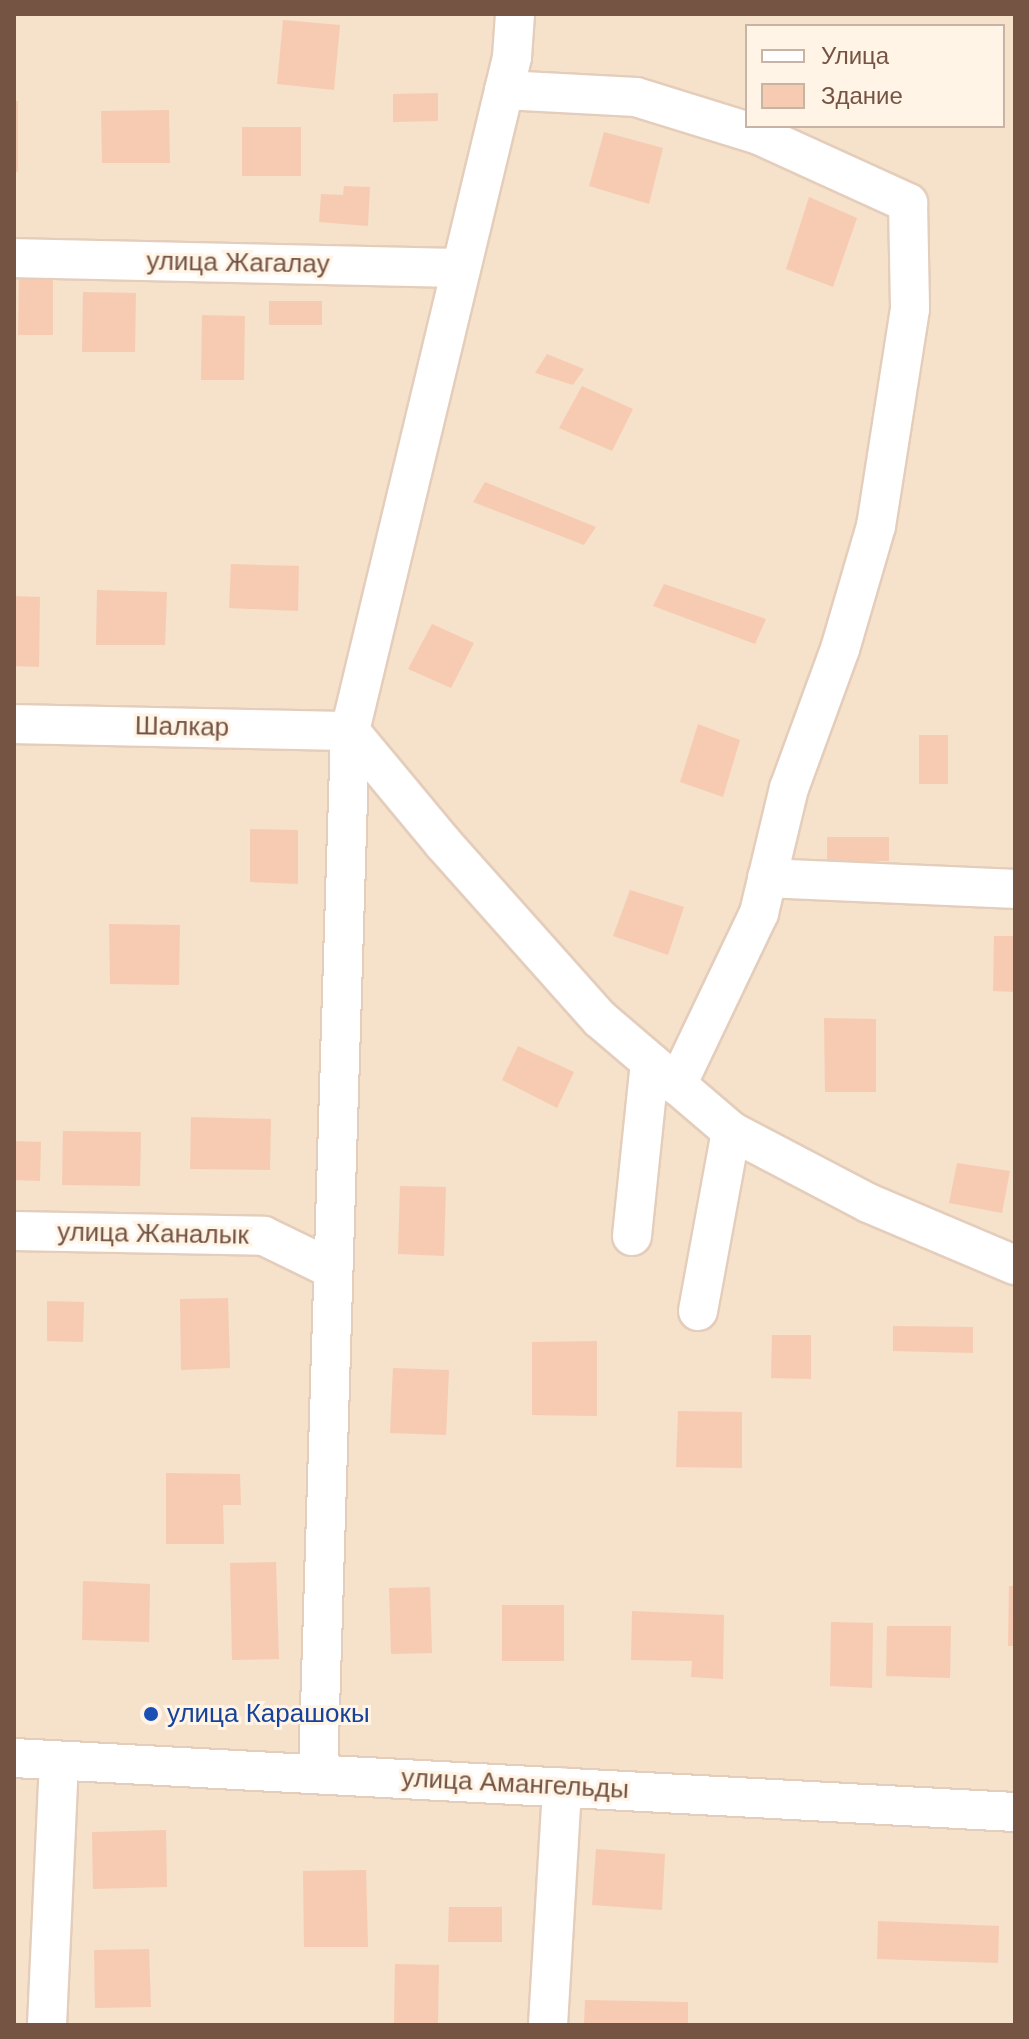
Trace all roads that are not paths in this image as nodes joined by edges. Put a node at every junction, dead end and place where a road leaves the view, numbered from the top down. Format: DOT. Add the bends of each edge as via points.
graph roads {
  1 [pos="515,14"];
  2 [pos="504,90"];
  3 [pos="14,258"];
  4 [pos="461,268"];
  5 [pos="14,724"];
  6 [pos="350,731"];
  7 [pos="767,878"];
  8 [pos="1015,889"];
  9 [pos="664,1073"];
  10 [pos="731,1131"];
  11 [pos="14,1231"];
  12 [pos="632,1236"];
  13 [pos="1015,1265"];
  14 [pos="332,1269"];
  15 [pos="698,1311"];
  16 [pos="14,1758"];
  17 [pos="59,1761"];
  18 [pos="318,1774"];
  19 [pos="562,1787"];
  20 [pos="1015,1812"];
  21 [pos="47,2025"];
  22 [pos="548,2025"];
  1 -- 2 [label="street"];
  2 -- 4 [label="street"];
  2 -- 7 [label="street" via="636,97 759,135 908,203 910,309 876,526 840,649 789,788"];
  3 -- 4 [label="street, улица Жагалау"];
  4 -- 6 [label="street"];
  5 -- 6 [label="street, Шалкар"];
  6 -- 9 [label="street" via="600,1019"];
  6 -- 14 [label="street"];
  7 -- 8 [label="street"];
  7 -- 9 [label="street" via="759,913"];
  9 -- 10 [label="street"];
  9 -- 12 [label="street"];
  10 -- 13 [label="street" via="868,1203"];
  10 -- 15 [label="street"];
  11 -- 14 [label="street, улица Жаналык" via="264,1236"];
  14 -- 18 [label="street"];
  16 -- 17 [label="street, улица Амангельды"];
  17 -- 18 [label="street, улица Амангельды"];
  17 -- 21 [label="street"];
  18 -- 19 [label="street, улица Амангельды"];
  19 -- 20 [label="street, улица Амангельды"];
  19 -- 22 [label="street"];
}
